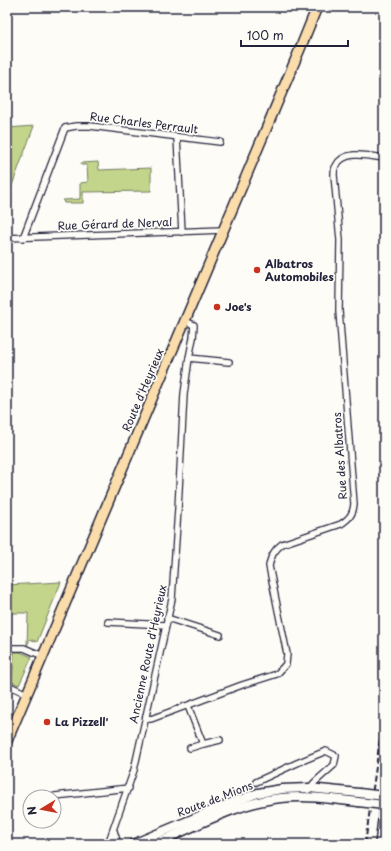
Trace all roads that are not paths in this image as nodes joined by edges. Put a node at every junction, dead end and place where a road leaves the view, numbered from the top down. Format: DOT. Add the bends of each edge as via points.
graph roads {
  1 [pos="317,7"];
  2 [pos="321,7"];
  3 [pos="300,49"];
  4 [pos="177,137"];
  5 [pos="220,142"];
  6 [pos="384,158"];
  7 [pos="223,230"];
  8 [pos="182,232"];
  9 [pos="7,238"];
  10 [pos="23,238"];
  11 [pos="185,321"];
  12 [pos="189,358"];
  13 [pos="229,362"];
  14 [pos="167,618"];
  15 [pos="108,622"];
  16 [pos="166,625"];
  17 [pos="220,635"];
  18 [pos="7,648"];
  19 [pos="42,656"];
  20 [pos="7,687"];
  21 [pos="27,694"];
  22 [pos="188,706"];
  23 [pos="146,718"];
  24 [pos="220,740"];
  25 [pos="7,741"];
  26 [pos="203,744"];
  27 [pos="190,748"];
  28 [pos="256,782"];
  29 [pos="129,788"];
  30 [pos="309,788"];
  31 [pos="62,795"];
  32 [pos="384,796"];
  33 [pos="303,797"];
  34 [pos="359,797"];
  35 [pos="384,804"];
  36 [pos="114,831"];
  37 [pos="108,844"];
  38 [pos="118,844"];
  39 [pos="133,844"];
  40 [pos="155,844"];
  41 [pos="378,844"];
  1 -- 3 [label="main road, Route d'Heyrieux"];
  2 -- 3 [label="main road, Route d'Heyrieux"];
  3 -- 7 [label="main road, Route d'Heyrieux"];
  4 -- 5 [label="street, Rue Charles Perrault"];
  4 -- 8 [label="street"];
  4 -- 10 [label="street, Rue Charles Perrault" via="90,126 65,128"];
  6 -- 22 [label="street, Rue des Albatros" via="349,155 341,159 336,166 334,176 340,240 339,311 353,513 341,524 282,544 271,557 269,566 287,654 286,664 276,674"];
  7 -- 8 [label="street, Rue Gérard de Nerval"];
  7 -- 11 [label="main road, Route d'Heyrieux"];
  8 -- 10 [label="street, Rue Gérard de Nerval"];
  9 -- 10 [label="street, Rue Gérard de Nerval"];
  11 -- 12 [label="street, Ancienne Route d'Heyrieux" via="194,325"];
  11 -- 19 [label="main road, Route d'Heyrieux"];
  12 -- 13 [label="street"];
  12 -- 14 [label="street, Ancienne Route d'Heyrieux" via="184,394 173,583"];
  14 -- 16 [label="street, Ancienne Route d'Heyrieux"];
  14 -- 17 [label="street"];
  15 -- 16 [label="street"];
  16 -- 23 [label="street, Ancienne Route d'Heyrieux"];
  18 -- 19 [label="street" via="24,648"];
  19 -- 21 [label="main road, Route d'Heyrieux"];
  20 -- 21 [label="street"];
  21 -- 25 [label="main road, Route d'Heyrieux"];
  22 -- 23 [label="street, Rue des Albatros" via="151,719"];
  22 -- 26 [label="street"];
  23 -- 29 [label="street, Ancienne Route d'Heyrieux"];
  24 -- 26 [label="street"];
  26 -- 27 [label="street"];
  28 -- 30 [label="street" via="326,751 336,756 334,765"];
  29 -- 31 [label="street"];
  29 -- 36 [label="street, Ancienne Route d'Heyrieux"];
  30 -- 33 [label="street"];
  30 -- 34 [label="main road, Route de Mions"];
  30 -- 39 [label="main road, Route de Mions" via="258,793"];
  32 -- 34 [label="main road, bridge"];
  33 -- 34 [label="main road, Route de Mions"];
  33 -- 40 [label="main road, Route de Mions" via="261,801"];
  34 -- 35 [label="main road, bridge"];
  35 -- 41 [label="street"];
  36 -- 37 [label="street, Ancienne Route d'Heyrieux"];
  36 -- 38 [label="street"];
}
